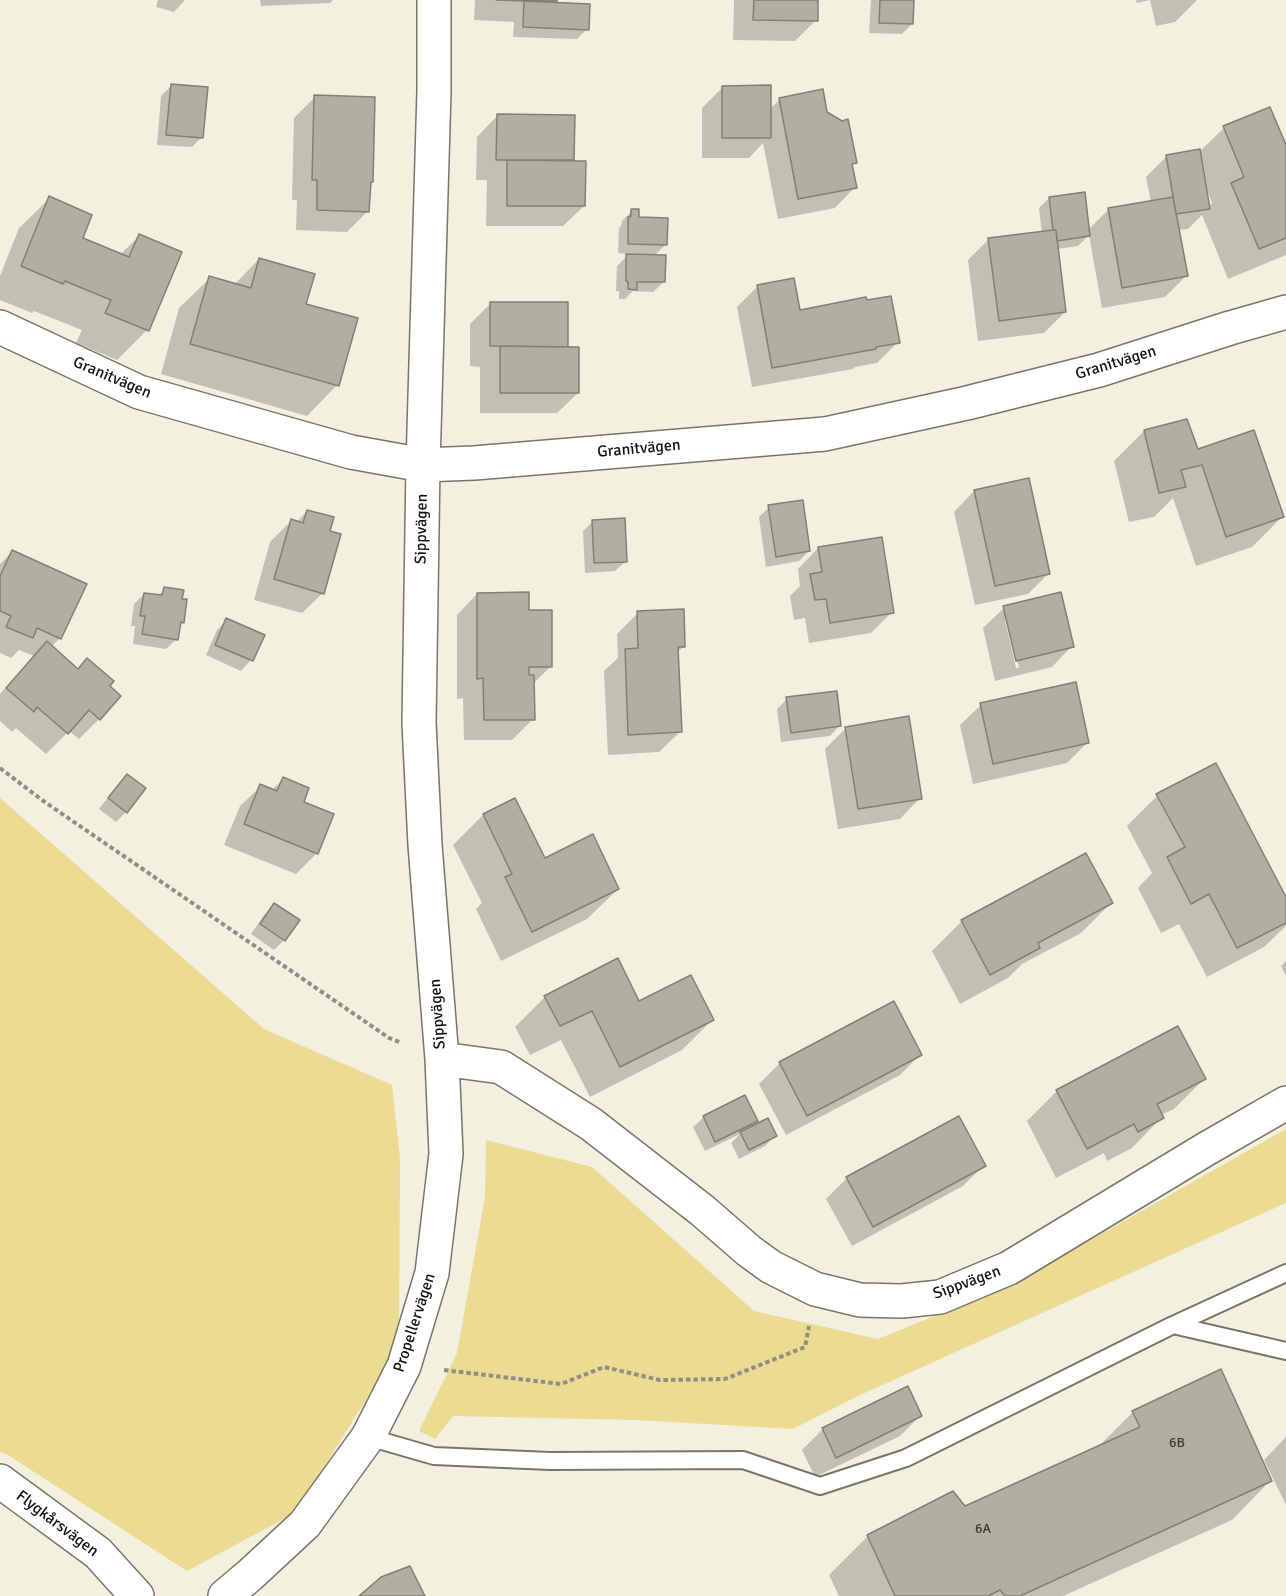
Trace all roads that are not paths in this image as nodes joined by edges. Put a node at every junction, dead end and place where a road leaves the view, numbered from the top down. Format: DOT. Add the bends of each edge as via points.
graph roads {
  1 [pos="434,0"];
  2 [pos="1286,312"];
  3 [pos="0,327"];
  4 [pos="423,465"];
  5 [pos="442,1059"];
  6 [pos="1286,1102"];
  7 [pos="1286,1273"];
  8 [pos="1173,1324"];
  9 [pos="1286,1351"];
  10 [pos="368,1437"];
  11 [pos="0,1481"];
  12 [pos="137,1596"];
  13 [pos="225,1596"];
  1 -- 4 [label="street, Sippvägen"];
  2 -- 4 [label="street, Granitvägen" via="1099,370 825,434"];
  3 -- 4 [label="street, Granitvägen" via="139,392 351,452"];
  4 -- 5 [label="street, Sippvägen" via="419,723"];
  5 -- 6 [label="street, Sippvägen" via="501,1067 591,1124 771,1267 815,1289 860,1300 939,1297 1010,1268"];
  5 -- 10 [label="street, Propellervägen" via="446,1154 432,1273 404,1366"];
  7 -- 8 [label="lane"];
  8 -- 9 [label="lane"];
  8 -- 10 [label="lane" via="906,1458 820,1486 743,1460 550,1461 434,1456"];
  10 -- 13 [label="street, Propellervägen" via="305,1524"];
  11 -- 12 [label="street, Flygkårsvägen" via="98,1553"];
}
